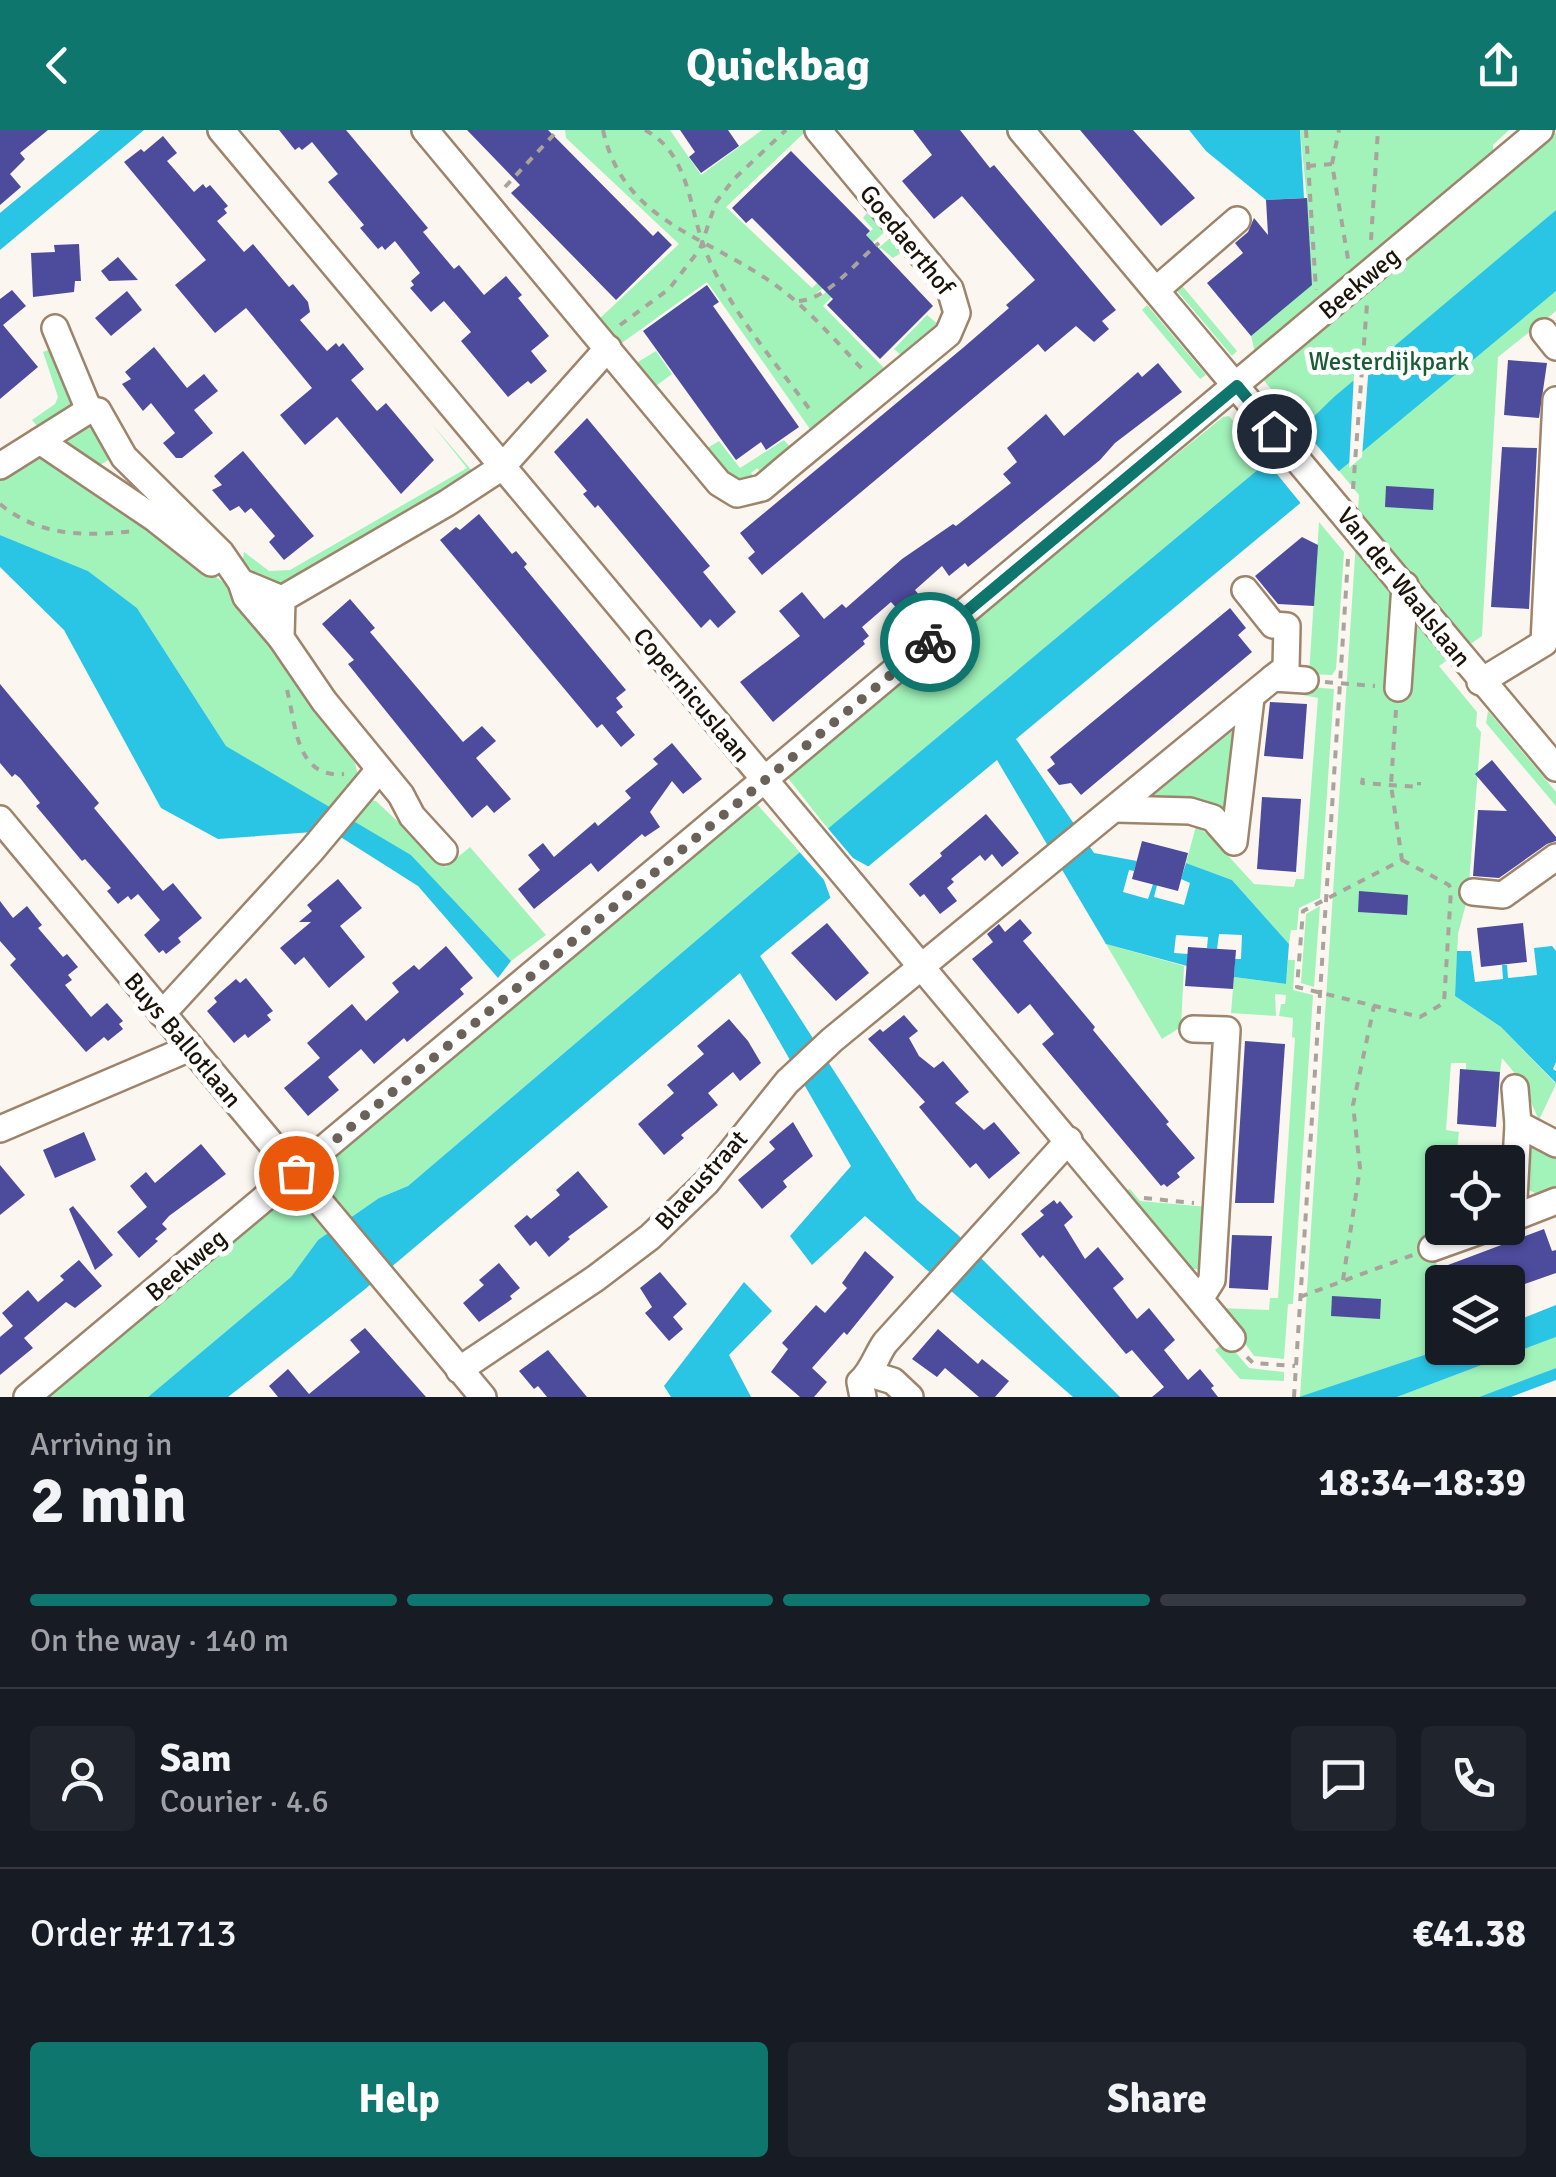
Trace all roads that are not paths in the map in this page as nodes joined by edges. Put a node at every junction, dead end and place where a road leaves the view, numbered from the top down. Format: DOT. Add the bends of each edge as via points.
graph roads {
  1 [pos="221,130"];
  2 [pos="425,130"];
  3 [pos="818,130"];
  4 [pos="1021,130"];
  5 [pos="1540,130"];
  6 [pos="1236,220"];
  7 [pos="1156,290"];
  8 [pos="55,328"];
  9 [pos="603,344"];
  10 [pos="1237,386"];
  11 [pos="1556,400"];
  12 [pos="90,410"];
  13 [pos="40,442"];
  14 [pos="124,457"];
  15 [pos="0,466"];
  16 [pos="502,467"];
  17 [pos="98,482"];
  18 [pos="161,511"];
  19 [pos="238,578"];
  20 [pos="1405,586"];
  21 [pos="1245,590"];
  22 [pos="282,598"];
  23 [pos="288,648"];
  24 [pos="1274,678"];
  25 [pos="1305,680"];
  26 [pos="1480,682"];
  27 [pos="1398,688"];
  28 [pos="1251,698"];
  29 [pos="1556,768"];
  30 [pos="765,781"];
  31 [pos="367,786"];
  32 [pos="1116,808"];
  33 [pos="0,820"];
  34 [pos="444,851"];
  35 [pos="1556,857"];
  36 [pos="1472,892"];
  37 [pos="922,966"];
  38 [pos="162,1014"];
  39 [pos="1193,1028"];
  40 [pos="190,1048"];
  41 [pos="1515,1088"];
  42 [pos="1518,1124"];
  43 [pos="0,1129"];
  44 [pos="1069,1140"];
  45 [pos="1556,1144"];
  46 [pos="1516,1145"];
  47 [pos="296,1173"];
  48 [pos="1556,1200"];
  49 [pos="1525,1213"];
  50 [pos="1440,1245"];
  51 [pos="1432,1248"];
  52 [pos="1200,1299"];
  53 [pos="1232,1338"];
  54 [pos="459,1370"];
  55 [pos="866,1386"];
  56 [pos="479,1396"];
  57 [pos="27,1397"];
  58 [pos="910,1397"];
  1 -- 16 [label="street, Copernicuslaan"];
  2 -- 9 [label="street, Goedaerthof"];
  3 -- 9 [label="street, Goedaerthof" via="950,289 958,314 948,334 762,488 737,494 719,483"];
  4 -- 7 [label="street, Van der Waalslaan"];
  5 -- 10 [label="street, Beekweg" via="1358,272"];
  6 -- 7 [label="street"];
  7 -- 10 [label="street, Van der Waalslaan"];
  8 -- 12 [label="street"];
  9 -- 16 [label="street"];
  10 -- 20 [label="street, Van der Waalslaan"];
  10 -- 30 [label="street, Beekweg"];
  11 -- 26 [label="street" via="1544,643"];
  12 -- 13 [label="street"];
  12 -- 14 [label="street" via="102,416"];
  13 -- 15 [label="street"];
  13 -- 17 [label="street"];
  14 -- 17 [label="street"];
  14 -- 18 [label="street"];
  16 -- 22 [label="street"];
  16 -- 30 [label="street, Copernicuslaan"];
  17 -- 18 [label="street"];
  18 -- 19 [label="street" via="221,552"];
  19 -- 22 [label="street"];
  19 -- 23 [label="street"];
  20 -- 26 [label="street, Van der Waalslaan"];
  20 -- 27 [label="street"];
  21 -- 24 [label="street" via="1272,625 1287,626 1286,668"];
  22 -- 23 [label="street"];
  23 -- 31 [label="street"];
  24 -- 25 [label="street"];
  24 -- 28 [label="street, Blaeustraat"];
  26 -- 29 [label="street, Van der Waalslaan"];
  28 -- 32 [label="street, Blaeustraat"];
  28 -- 32 [label="street" via="1234,842 1213,818 1190,811"];
  30 -- 37 [label="street, Copernicuslaan"];
  30 -- 47 [label="street, Beekweg"];
  31 -- 34 [label="street" via="401,795"];
  31 -- 38 [label="street"];
  32 -- 37 [label="street, Blaeustraat"];
  33 -- 38 [label="street, Buys Ballotlaan"];
  35 -- 36 [label="street" via="1503,895"];
  37 -- 44 [label="street, Copernicuslaan"];
  37 -- 54 [label="street, Blaeustraat" via="786,1082 707,1182 650,1237"];
  38 -- 40 [label="street, Buys Ballotlaan"];
  39 -- 52 [label="street" via="1228,1030 1212,1280"];
  40 -- 43 [label="street"];
  40 -- 47 [label="street, Buys Ballotlaan"];
  41 -- 42 [label="street"];
  42 -- 45 [label="street"];
  42 -- 46 [label="street"];
  44 -- 52 [label="street, Copernicuslaan"];
  44 -- 55 [label="street" via="885,1343"];
  47 -- 54 [label="street, Buys Ballotlaan"];
  47 -- 57 [label="street, Beekweg"];
  48 -- 49 [label="street"];
  50 -- 51 [label="street"];
  52 -- 53 [label="street, Copernicuslaan"];
  54 -- 56 [label="street, Buys Ballotlaan"];
  55 -- 58 [label="street" via="893,1381"];
}
